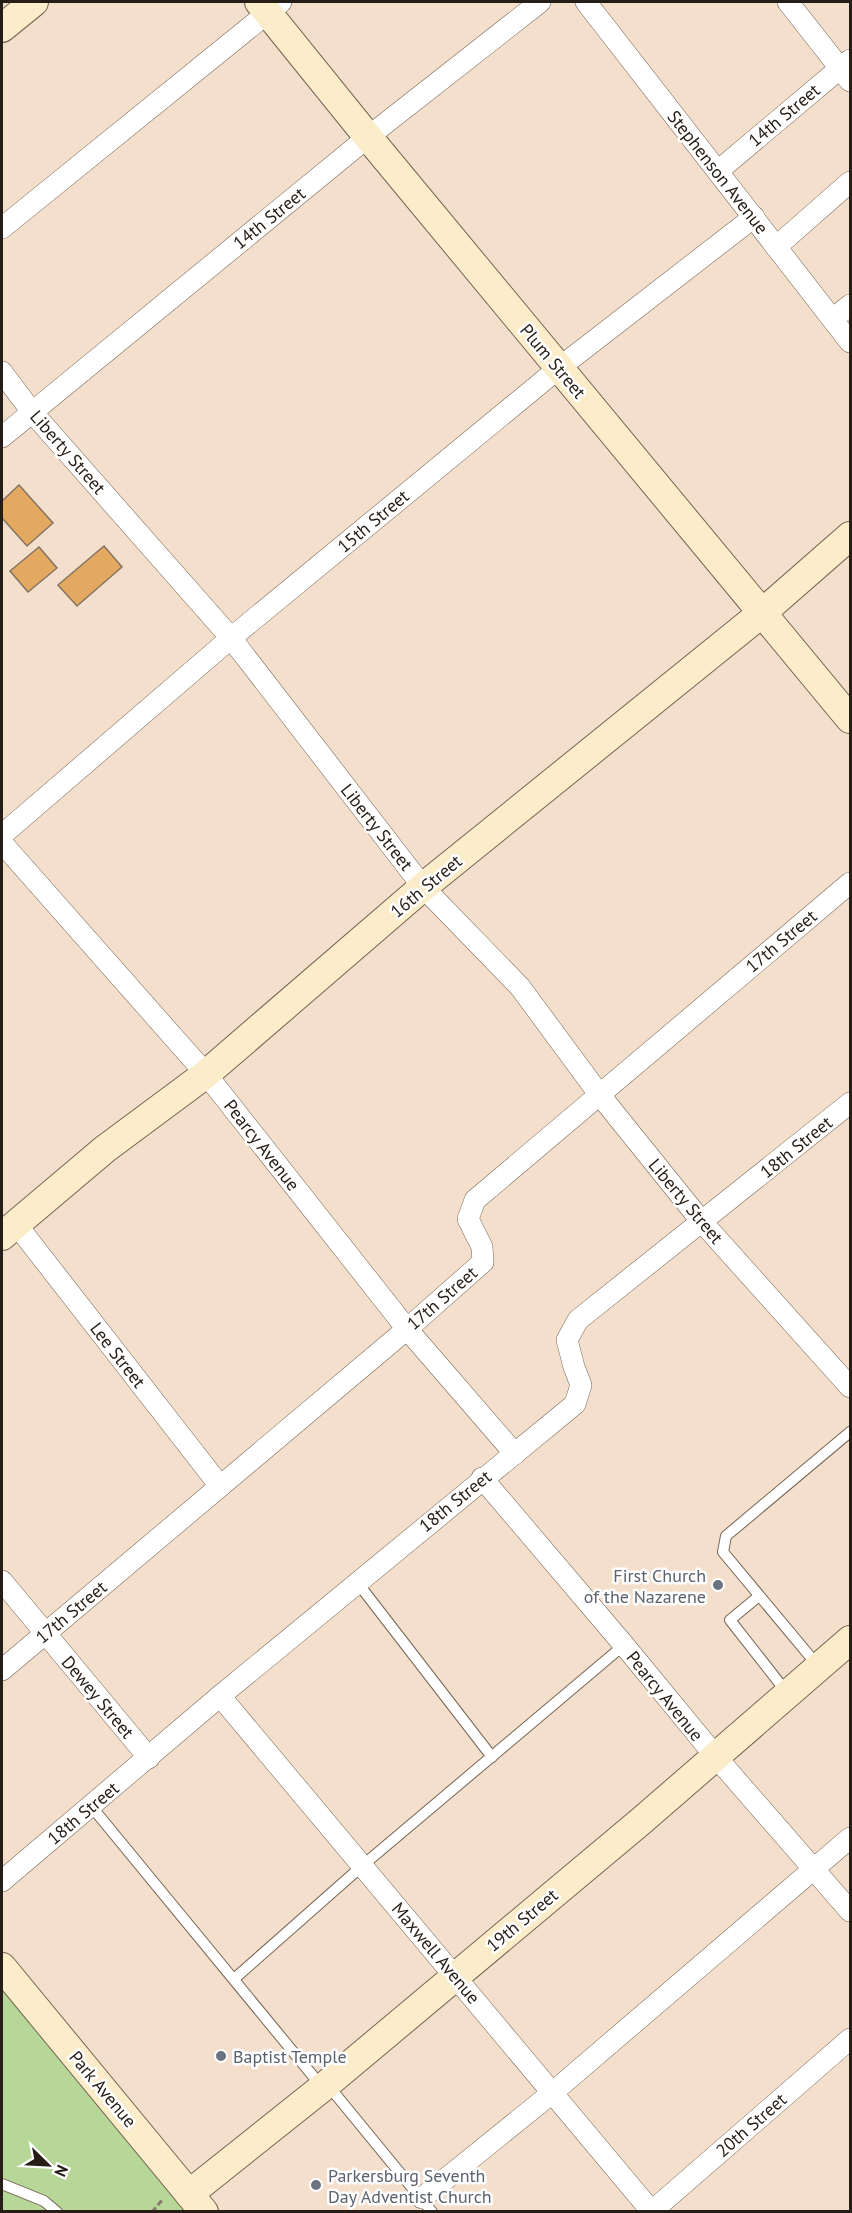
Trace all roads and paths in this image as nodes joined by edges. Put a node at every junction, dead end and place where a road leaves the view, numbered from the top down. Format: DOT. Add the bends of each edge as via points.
graph roads {
  1 [pos="34,2"];
  2 [pos="540,2"];
  3 [pos="586,2"];
  4 [pos="788,2"];
  5 [pos="269,5"];
  6 [pos="2,28"];
  7 [pos="847,70"];
  8 [pos="368,137"];
  9 [pos="718,171"];
  10 [pos="850,182"];
  11 [pos="753,217"];
  12 [pos="2,228"];
  13 [pos="776,247"];
  14 [pos="850,305"];
  15 [pos="833,320"];
  16 [pos="850,342"];
  17 [pos="559,368"];
  18 [pos="2,372"];
  19 [pos="32,412"];
  20 [pos="2,437"];
  21 [pos="850,536"];
  22 [pos="762,613"];
  23 [pos="231,638"];
  24 [pos="850,719"];
  25 [pos="2,835"];
  26 [pos="2,843"];
  27 [pos="850,883"];
  28 [pos="423,887"];
  29 [pos="206,1074"];
  30 [pos="599,1094"];
  31 [pos="850,1103"];
  32 [pos="702,1222"];
  33 [pos="9,1230"];
  34 [pos="406,1329"];
  35 [pos="850,1387"];
  36 [pos="850,1432"];
  37 [pos="515,1454"];
  38 [pos="482,1478"];
  39 [pos="220,1486"];
  40 [pos="2,1581"];
  41 [pos="357,1582"];
  42 [pos="759,1596"];
  43 [pos="44,1634"];
  44 [pos="850,1640"];
  45 [pos="624,1645"];
  46 [pos="819,1667"];
  47 [pos="2,1670"];
  48 [pos="789,1694"];
  49 [pos="220,1696"];
  50 [pos="492,1757"];
  51 [pos="716,1757"];
  52 [pos="149,1758"];
  53 [pos="91,1806"];
  54 [pos="850,1838"];
  55 [pos="362,1866"];
  56 [pos="814,1868"];
  57 [pos="2,1881"];
  58 [pos="850,1911"];
  59 [pos="2,1967"];
  60 [pos="455,1976"];
  61 [pos="234,1979"];
  62 [pos="850,2039"];
  63 [pos="325,2086"];
  64 [pos="552,2093"];
  65 [pos="2,2184"];
  66 [pos="186,2201"];
  67 [pos="427,2205"];
  68 [pos="57,2211"];
  69 [pos="152,2211"];
  70 [pos="651,2211"];
  1 -- 6 [label="street"];
  2 -- 8 [label="street, 14th Street"];
  3 -- 9 [label="street, Stephenson Avenue"];
  4 -- 7 [label="street"];
  5 -- 8 [label="street, Plum Street"];
  5 -- 12 [label="street"];
  7 -- 9 [label="street, 14th Street"];
  8 -- 17 [label="street, Plum Street"];
  8 -- 19 [label="street, 14th Street"];
  9 -- 11 [label="street, Stephenson Avenue"];
  10 -- 13 [label="street"];
  11 -- 13 [label="street, Stephenson Avenue"];
  11 -- 17 [label="street, 15th Street"];
  13 -- 15 [label="street, Stephenson Avenue"];
  14 -- 15 [label="street"];
  15 -- 16 [label="street, Stephenson Avenue"];
  17 -- 22 [label="street, Plum Street"];
  17 -- 23 [label="street, 15th Street"];
  18 -- 19 [label="street, Liberty Street"];
  19 -- 20 [label="street, 14th Street"];
  19 -- 23 [label="street, Liberty Street"];
  21 -- 22 [label="street, 16th Street"];
  22 -- 24 [label="street, Plum Street"];
  22 -- 28 [label="street, 16th Street"];
  23 -- 25 [label="street, 15th Street"];
  23 -- 28 [label="street, Liberty Street"];
  26 -- 29 [label="street, Pearcy Avenue"];
  27 -- 30 [label="street, 17th Street"];
  28 -- 29 [label="street, 16th Street"];
  28 -- 30 [label="street, Liberty Street" via="520,987"];
  29 -- 33 [label="street, 16th Street" via="105,1149"];
  29 -- 34 [label="street, Pearcy Avenue"];
  30 -- 32 [label="street, Liberty Street"];
  30 -- 34 [label="street, 17th Street" via="475,1200 468,1219 482,1247 483,1262"];
  31 -- 32 [label="street, 18th Street"];
  32 -- 35 [label="street, Liberty Street"];
  32 -- 37 [label="street, 18th Street" via="578,1320 567,1340 581,1385 575,1404"];
  33 -- 39 [label="street, Lee Street"];
  34 -- 37 [label="street, Pearcy Avenue"];
  34 -- 39 [label="street, 17th Street"];
  36 -- 42 [label="lane" via="726,1536 723,1552"];
  37 -- 38 [label="street, 18th Street"];
  38 -- 41 [label="street, 18th Street"];
  38 -- 45 [label="street, Pearcy Avenue"];
  39 -- 43 [label="street, 17th Street"];
  40 -- 43 [label="street, Dewey Street"];
  41 -- 49 [label="street, 18th Street"];
  41 -- 50 [label="lane"];
  42 -- 46 [label="lane"];
  42 -- 48 [label="lane" via="730,1620"];
  43 -- 47 [label="street, 17th Street"];
  43 -- 52 [label="street, Dewey Street"];
  44 -- 46 [label="street, 19th Street"];
  45 -- 50 [label="lane"];
  45 -- 51 [label="street, Pearcy Avenue"];
  46 -- 48 [label="street, 19th Street"];
  48 -- 51 [label="street, 19th Street"];
  49 -- 52 [label="street, 18th Street"];
  49 -- 55 [label="street, Maxwell Avenue"];
  50 -- 55 [label="lane"];
  51 -- 56 [label="street, Pearcy Avenue"];
  51 -- 60 [label="street, 19th Street"];
  52 -- 53 [label="street, 18th Street"];
  53 -- 57 [label="street, 18th Street"];
  53 -- 61 [label="lane"];
  54 -- 56 [label="street"];
  55 -- 60 [label="street, Maxwell Avenue"];
  55 -- 61 [label="lane"];
  56 -- 58 [label="street, Pearcy Avenue"];
  56 -- 64 [label="street"];
  59 -- 66 [label="street, Park Avenue"];
  60 -- 63 [label="street, 19th Street"];
  60 -- 64 [label="street, Maxwell Avenue"];
  61 -- 63 [label="lane"];
  62 -- 70 [label="street, 20th Street"];
  63 -- 66 [label="street, 19th Street"];
  63 -- 67 [label="lane"];
  64 -- 67 [label="street"];
  64 -- 70 [label="street, Maxwell Avenue"];
  65 -- 68 [label="lane" via="44,2201"];
  66 -- 69 [label="path"];
}
